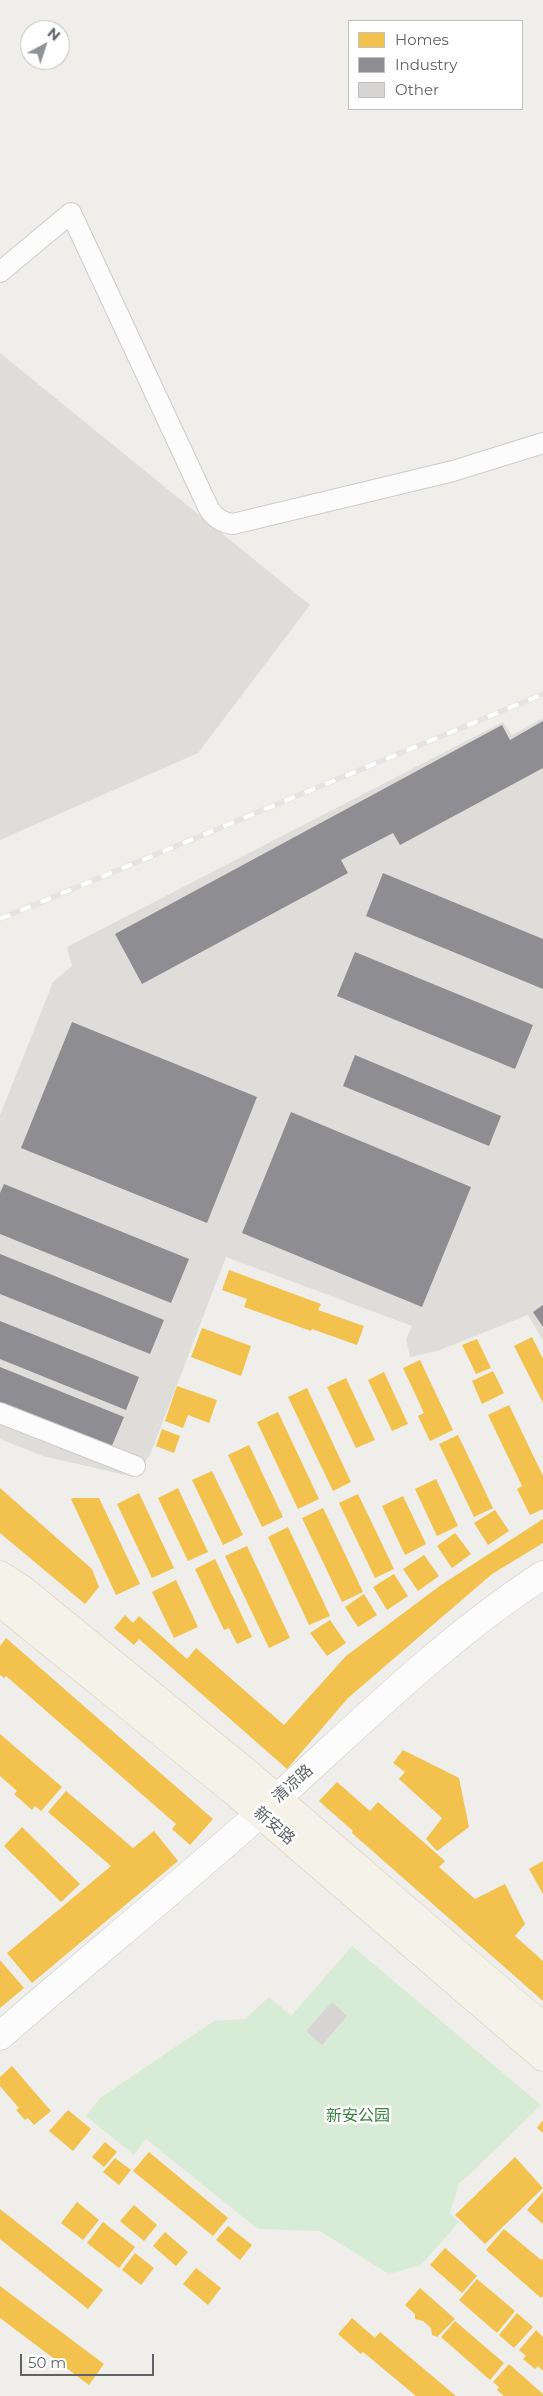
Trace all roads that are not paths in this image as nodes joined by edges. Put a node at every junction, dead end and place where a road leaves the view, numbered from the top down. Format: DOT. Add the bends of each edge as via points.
graph roads {
  1 [pos="0,272"];
  2 [pos="543,443"];
  3 [pos="0,1413"];
  4 [pos="135,1466"];
  5 [pos="0,1575"];
  6 [pos="543,1575"];
  7 [pos="0,1602"];
  8 [pos="268,1806"];
  9 [pos="543,2027"];
  10 [pos="0,2036"];
  11 [pos="543,2057"];
  1 -- 2 [label="street" via="71,213 209,509 215,517 227,523 453,471"];
  3 -- 4 [label="street"];
  5 -- 8 [label="main road, 新安路" via="23,1590"];
  6 -- 8 [label="street, 清凉路" via="474,1622 436,1653"];
  7 -- 8 [label="main road, 新安路"];
  8 -- 9 [label="main road, 新安路"];
  8 -- 10 [label="street, 清凉路"];
  8 -- 11 [label="main road, 新安路"];
}
